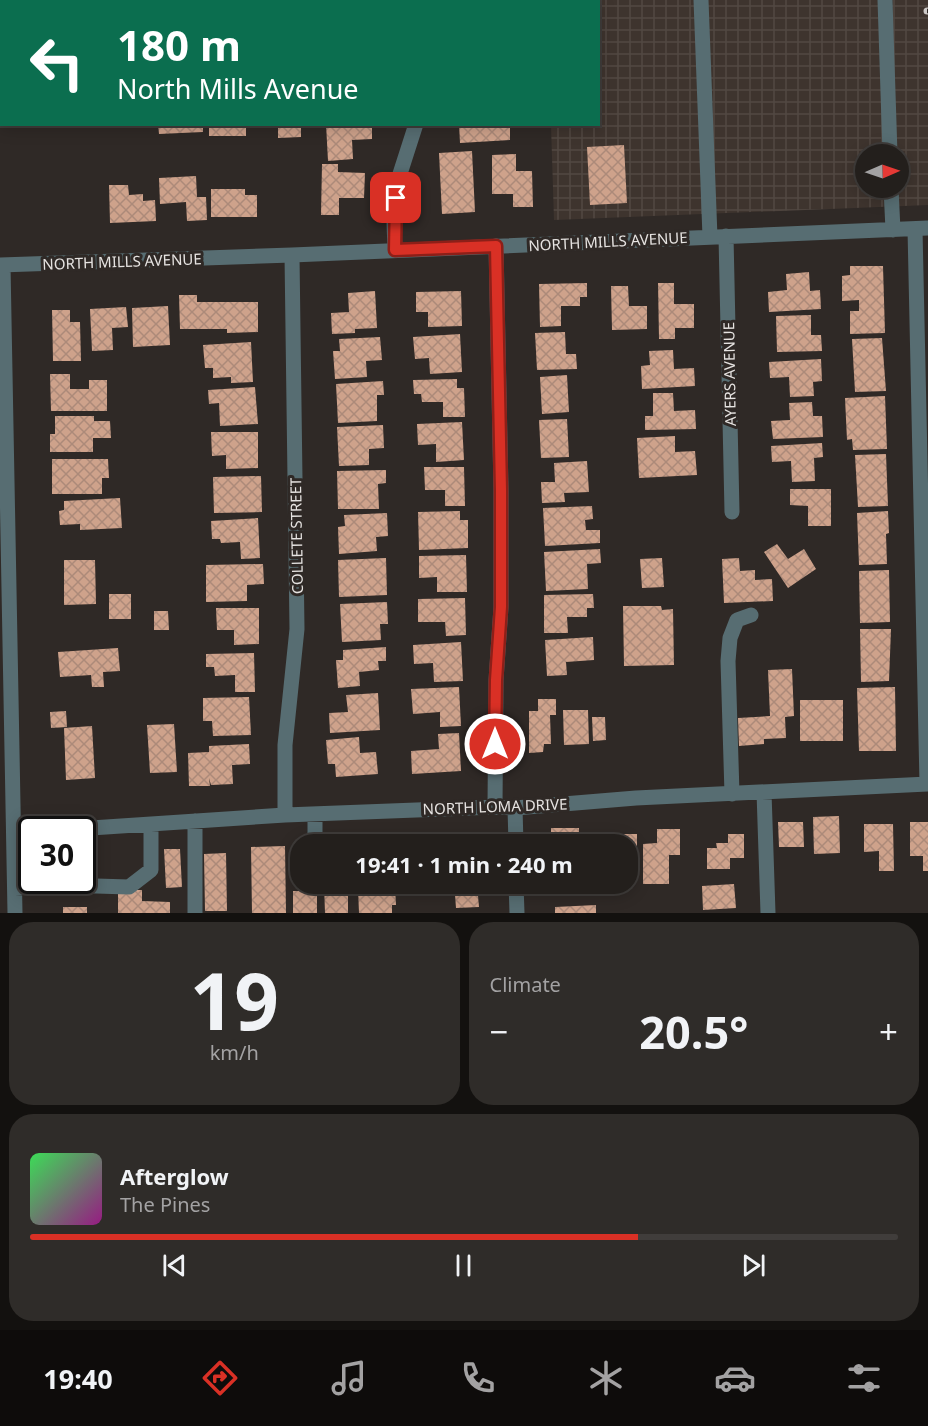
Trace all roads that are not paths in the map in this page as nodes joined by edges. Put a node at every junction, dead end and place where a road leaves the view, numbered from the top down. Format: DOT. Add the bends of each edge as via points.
graph roads {
  1 [pos="701,0"];
  2 [pos="885,0"];
  3 [pos="415,126"];
  4 [pos="890,144"];
  5 [pos="891,198"];
  6 [pos="922,228"];
  7 [pos="893,230"];
  8 [pos="726,236"];
  9 [pos="710,237"];
  10 [pos="496,246"];
  11 [pos="395,250"];
  12 [pos="292,255"];
  13 [pos="2,265"];
  14 [pos="732,512"];
  15 [pos="751,615"];
  16 [pos="928,784"];
  17 [pos="764,792"];
  18 [pos="732,794"];
  19 [pos="495,807"];
  20 [pos="515,808"];
  21 [pos="315,814"];
  22 [pos="285,815"];
  23 [pos="195,821"];
  24 [pos="151,824"];
  25 [pos="96,828"];
  26 [pos="15,834"];
  27 [pos="18,834"];
  28 [pos="315,834"];
  29 [pos="516,834"];
  30 [pos="7,856"];
  31 [pos="15,888"];
  32 [pos="516,894"];
  33 [pos="15,913"];
  34 [pos="195,913"];
  35 [pos="517,913"];
  36 [pos="768,913"];
  1 -- 9 [label="street"];
  2 -- 4 [label="street"];
  3 -- 11 [label="street" via="398,180"];
  5 -- 7 [label="street"];
  6 -- 7 [label="street, NORTH MILLS AVENUE"];
  6 -- 16 [label="street"];
  7 -- 8 [label="street, NORTH MILLS AVENUE"];
  8 -- 9 [label="street, NORTH MILLS AVENUE"];
  8 -- 14 [label="street, AYERS AVENUE"];
  9 -- 10 [label="street, NORTH MILLS AVENUE"];
  10 -- 11 [label="street, NORTH MILLS AVENUE"];
  10 -- 19 [label="street" via="501,607"];
  11 -- 12 [label="street, NORTH MILLS AVENUE"];
  12 -- 13 [label="street, NORTH MILLS AVENUE"];
  12 -- 22 [label="street, COLLETE STREET" via="297,629 285,745"];
  13 -- 26 [label="street"];
  15 -- 18 [label="street" via="737,620 730,638"];
  16 -- 17 [label="street, NORTH LOMA DRIVE"];
  17 -- 18 [label="street, NORTH LOMA DRIVE"];
  17 -- 36 [label="street"];
  18 -- 20 [label="street, NORTH LOMA DRIVE"];
  19 -- 20 [label="street, NORTH LOMA DRIVE"];
  19 -- 21 [label="street, NORTH LOMA DRIVE"];
  20 -- 29 [label="street"];
  21 -- 22 [label="street, NORTH LOMA DRIVE"];
  21 -- 28 [label="street"];
  22 -- 23 [label="street, NORTH LOMA DRIVE"];
  23 -- 24 [label="street, NORTH LOMA DRIVE"];
  23 -- 34 [label="street"];
  24 -- 25 [label="street, NORTH LOMA DRIVE"];
  24 -- 31 [label="street" via="151,870 129,887"];
  26 -- 27 [label="street"];
  26 -- 30 [label="street"];
  30 -- 31 [label="street"];
  31 -- 33 [label="street"];
  32 -- 35 [label="street"];
}
